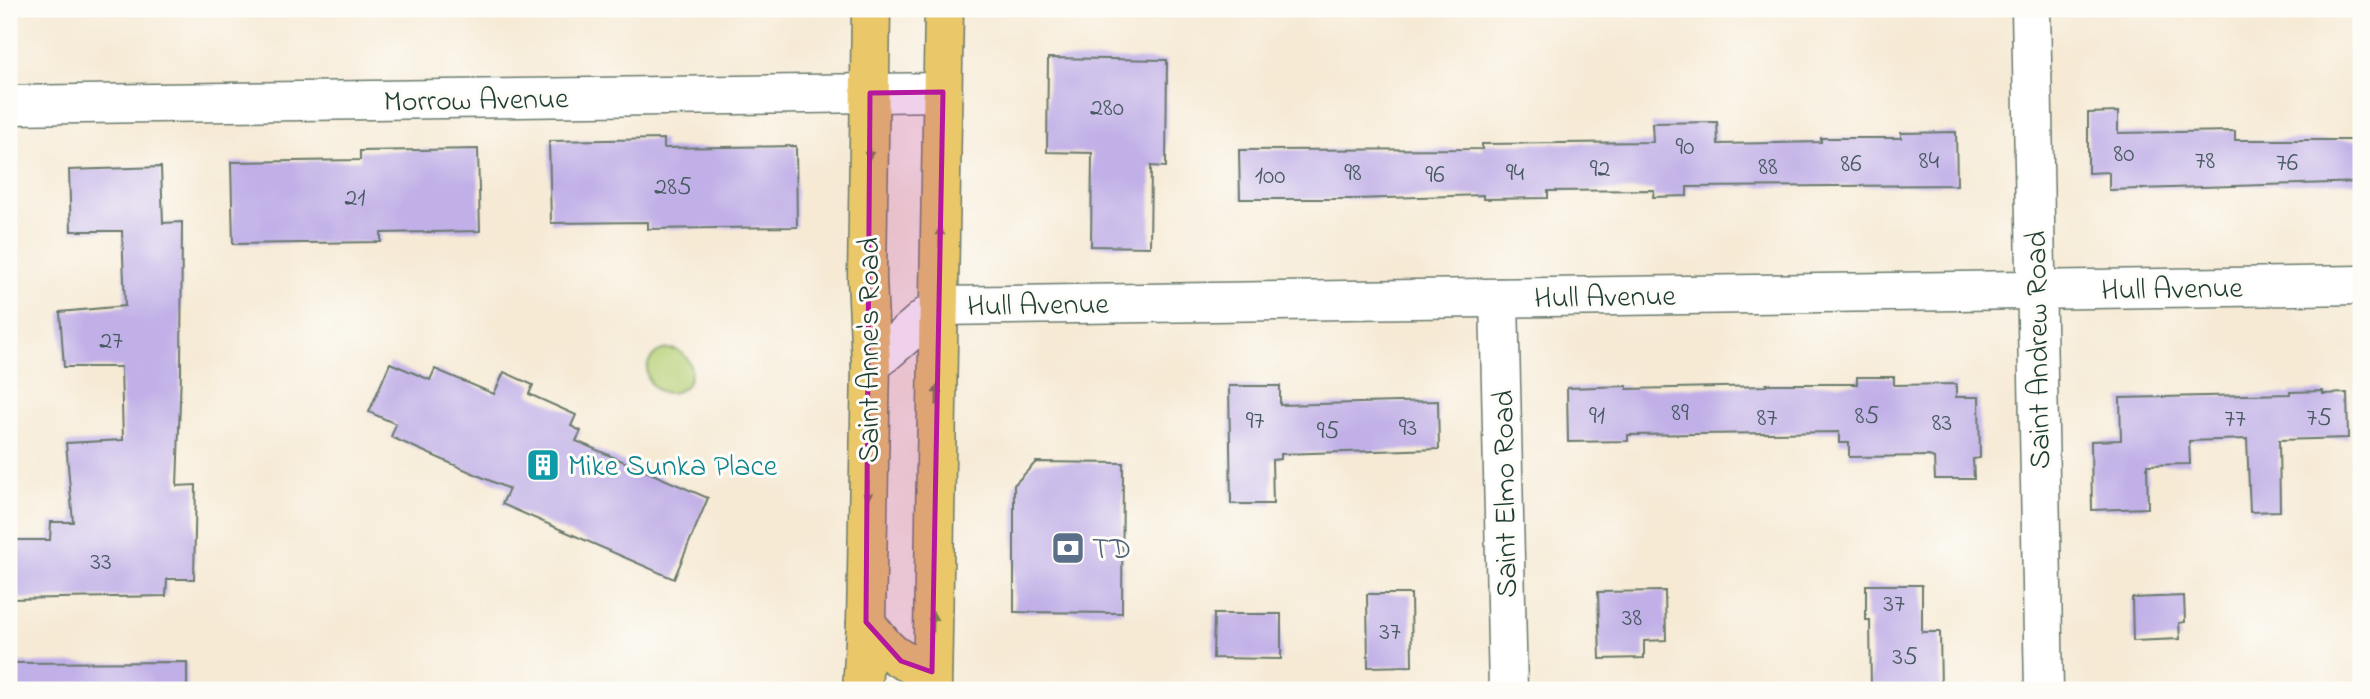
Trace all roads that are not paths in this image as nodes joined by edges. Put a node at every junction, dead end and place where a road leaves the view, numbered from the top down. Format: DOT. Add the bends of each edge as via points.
graph roads {
  1 [pos="871,9"];
  2 [pos="944,9"];
  3 [pos="2031,9"];
  4 [pos="943,92"];
  5 [pos="870,93"];
  6 [pos="9,105"];
  7 [pos="2361,285"];
  8 [pos="2036,290"];
  9 [pos="1499,298"];
  10 [pos="939,306"];
  11 [pos="871,365"];
  12 [pos="866,622"];
  13 [pos="932,681"];
  14 [pos="862,690"];
  15 [pos="1508,690"];
  16 [pos="2044,690"];
  1 -- 5 [label="main road, Saint Anne's Road"];
  2 -- 4 [label="main road"];
  3 -- 8 [label="street, Saint Andrew Road"];
  4 -- 5 [label="street, Morrow Avenue"];
  10 -- 4 [label="main road, one-way"];
  5 -- 6 [label="street, Morrow Avenue"];
  5 -- 11 [label="main road, Saint Anne's Road, one-way" via="867,278"];
  7 -- 8 [label="street, Hull Avenue"];
  8 -- 9 [label="street, Hull Avenue"];
  8 -- 16 [label="street, Saint Andrew Road"];
  9 -- 10 [label="street, Hull Avenue"];
  9 -- 15 [label="street, Saint Elmo Road"];
  10 -- 11 [label="street, Hull Avenue"];
  13 -- 10 [label="main road, one-way"];
  11 -- 12 [label="main road, Saint Anne's Road, one-way"];
  12 -- 13 [label="main road" via="883,646"];
  12 -- 14 [label="main road, Saint Anne's Road"];
}
